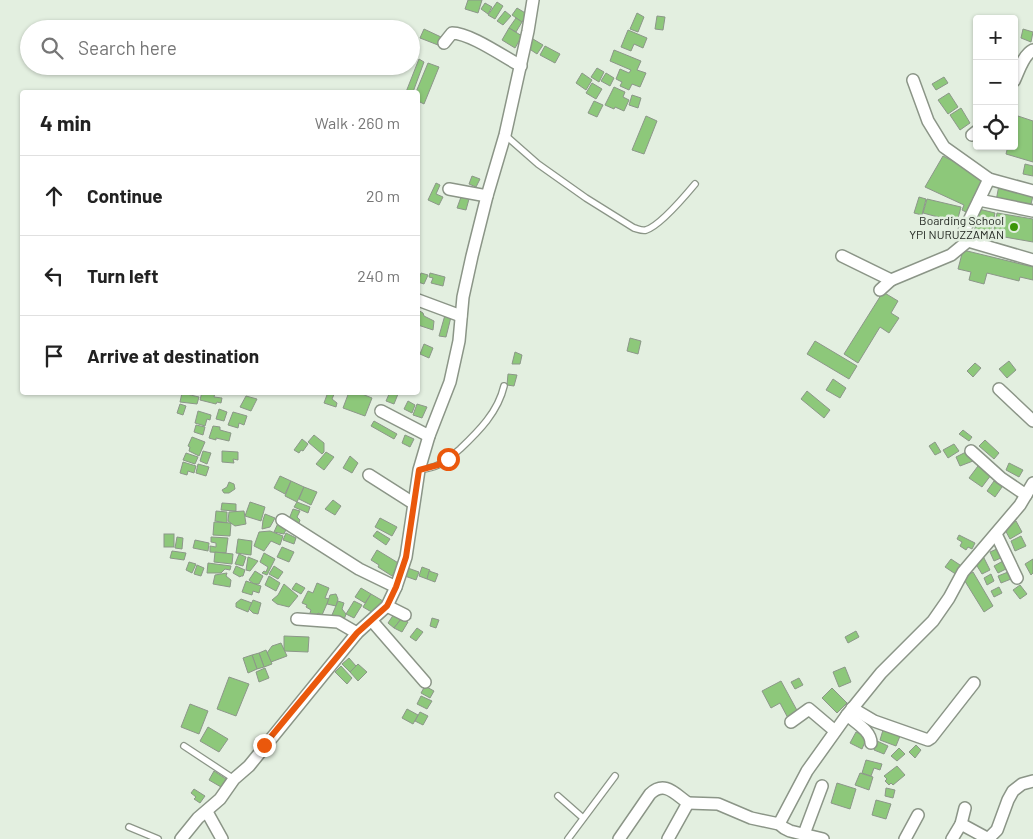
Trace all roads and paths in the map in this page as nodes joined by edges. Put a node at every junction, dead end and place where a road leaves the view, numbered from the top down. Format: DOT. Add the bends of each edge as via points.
graph roads {
  1 [pos="534,0"];
  2 [pos="444,43"];
  3 [pos="1033,50"];
  4 [pos="521,66"];
  5 [pos="1018,73"];
  6 [pos="913,80"];
  7 [pos="505,135"];
  8 [pos="989,179"];
  9 [pos="695,184"];
  10 [pos="449,188"];
  11 [pos="1033,191"];
  12 [pos="487,196"];
  13 [pos="979,200"];
  14 [pos="1033,211"];
  15 [pos="968,242"];
  16 [pos="842,256"];
  17 [pos="1033,260"];
  18 [pos="891,280"];
  19 [pos="880,290"];
  20 [pos="420,301"];
  21 [pos="460,316"];
  22 [pos="504,386"];
  23 [pos="999,389"];
  24 [pos="382,411"];
  25 [pos="1033,420"];
  26 [pos="429,436"];
  27 [pos="971,451"];
  28 [pos="419,470"];
  29 [pos="369,475"];
  30 [pos="1033,483"];
  31 [pos="1026,495"];
  32 [pos="413,503"];
  33 [pos="282,520"];
  34 [pos="996,534"];
  35 [pos="1017,578"];
  36 [pos="396,587"];
  37 [pos="387,606"];
  38 [pos="405,615"];
  39 [pos="297,619"];
  40 [pos="372,621"];
  41 [pos="357,633"];
  42 [pos="425,682"];
  43 [pos="974,683"];
  44 [pos="850,712"];
  45 [pos="791,722"];
  46 [pos="835,731"];
  47 [pos="871,743"];
  48 [pos="184,746"];
  49 [pos="615,776"];
  50 [pos="234,779"];
  51 [pos="1033,781"];
  52 [pos="822,786"];
  53 [pos="558,796"];
  54 [pos="688,803"];
  55 [pos="965,808"];
  56 [pos="206,812"];
  57 [pos="918,815"];
  58 [pos="584,818"];
  59 [pos="780,824"];
  60 [pos="961,824"];
  61 [pos="129,827"];
  62 [pos="804,834"];
  63 [pos="986,838"];
  64 [pos="158,839"];
  65 [pos="181,839"];
  66 [pos="222,839"];
  67 [pos="568,839"];
  68 [pos="619,839"];
  69 [pos="668,839"];
  70 [pos="823,839"];
  71 [pos="905,839"];
  72 [pos="952,839"];
  1 -- 4 [label="street"];
  2 -- 4 [label="street" via="452,33 457,33"];
  3 -- 5 [label="street"];
  4 -- 7 [label="street"];
  6 -- 8 [label="street" via="928,121 944,147"];
  7 -- 9 [label="lane" via="538,164 586,198 642,231 678,204"];
  7 -- 12 [label="street"];
  8 -- 11 [label="street"];
  8 -- 13 [label="street"];
  10 -- 12 [label="street"];
  12 -- 21 [label="street"];
  13 -- 14 [label="street"];
  13 -- 15 [label="street" via="964,231"];
  15 -- 17 [label="street"];
  15 -- 18 [label="street" via="951,255"];
  16 -- 18 [label="street"];
  18 -- 19 [label="street"];
  20 -- 21 [label="street"];
  21 -- 26 [label="street" via="459,340 450,382"];
  22 -- 28 [label="lane" via="502,398 476,434 448,459"];
  23 -- 25 [label="street"];
  24 -- 26 [label="street"];
  26 -- 28 [label="street"];
  27 -- 31 [label="street"];
  28 -- 32 [label="street"];
  29 -- 32 [label="street"];
  30 -- 31 [label="street"];
  31 -- 34 [label="street"];
  32 -- 36 [label="street" via="406,557"];
  33 -- 36 [label="street" via="359,569"];
  34 -- 35 [label="street"];
  34 -- 44 [label="street" via="963,572 933,621 882,673"];
  36 -- 37 [label="street"];
  37 -- 38 [label="street"];
  37 -- 40 [label="street"];
  39 -- 41 [label="street" via="338,622"];
  40 -- 41 [label="street"];
  40 -- 42 [label="street"];
  41 -- 50 [label="street" via="249,766"];
  43 -- 44 [label="street" via="928,740"];
  44 -- 46 [label="street"];
  44 -- 47 [label="street" via="871,737"];
  45 -- 46 [label="street" via="809,709"];
  46 -- 59 [label="street" via="807,771"];
  48 -- 50 [label="lane"];
  49 -- 58 [label="lane"];
  50 -- 56 [label="street"];
  51 -- 63 [label="street" via="1013,791 997,830"];
  52 -- 62 [label="street"];
  53 -- 58 [label="lane"];
  54 -- 59 [label="street" via="718,804 751,818"];
  54 -- 68 [label="street" via="668,789 656,789"];
  54 -- 69 [label="street"];
  55 -- 60 [label="street"];
  56 -- 65 [label="street"];
  56 -- 66 [label="street"];
  57 -- 71 [label="street"];
  58 -- 67 [label="lane"];
  59 -- 62 [label="street" via="790,831"];
  60 -- 63 [label="street"];
  60 -- 72 [label="street"];
  61 -- 64 [label="lane"];
  62 -- 70 [label="street"];
}
